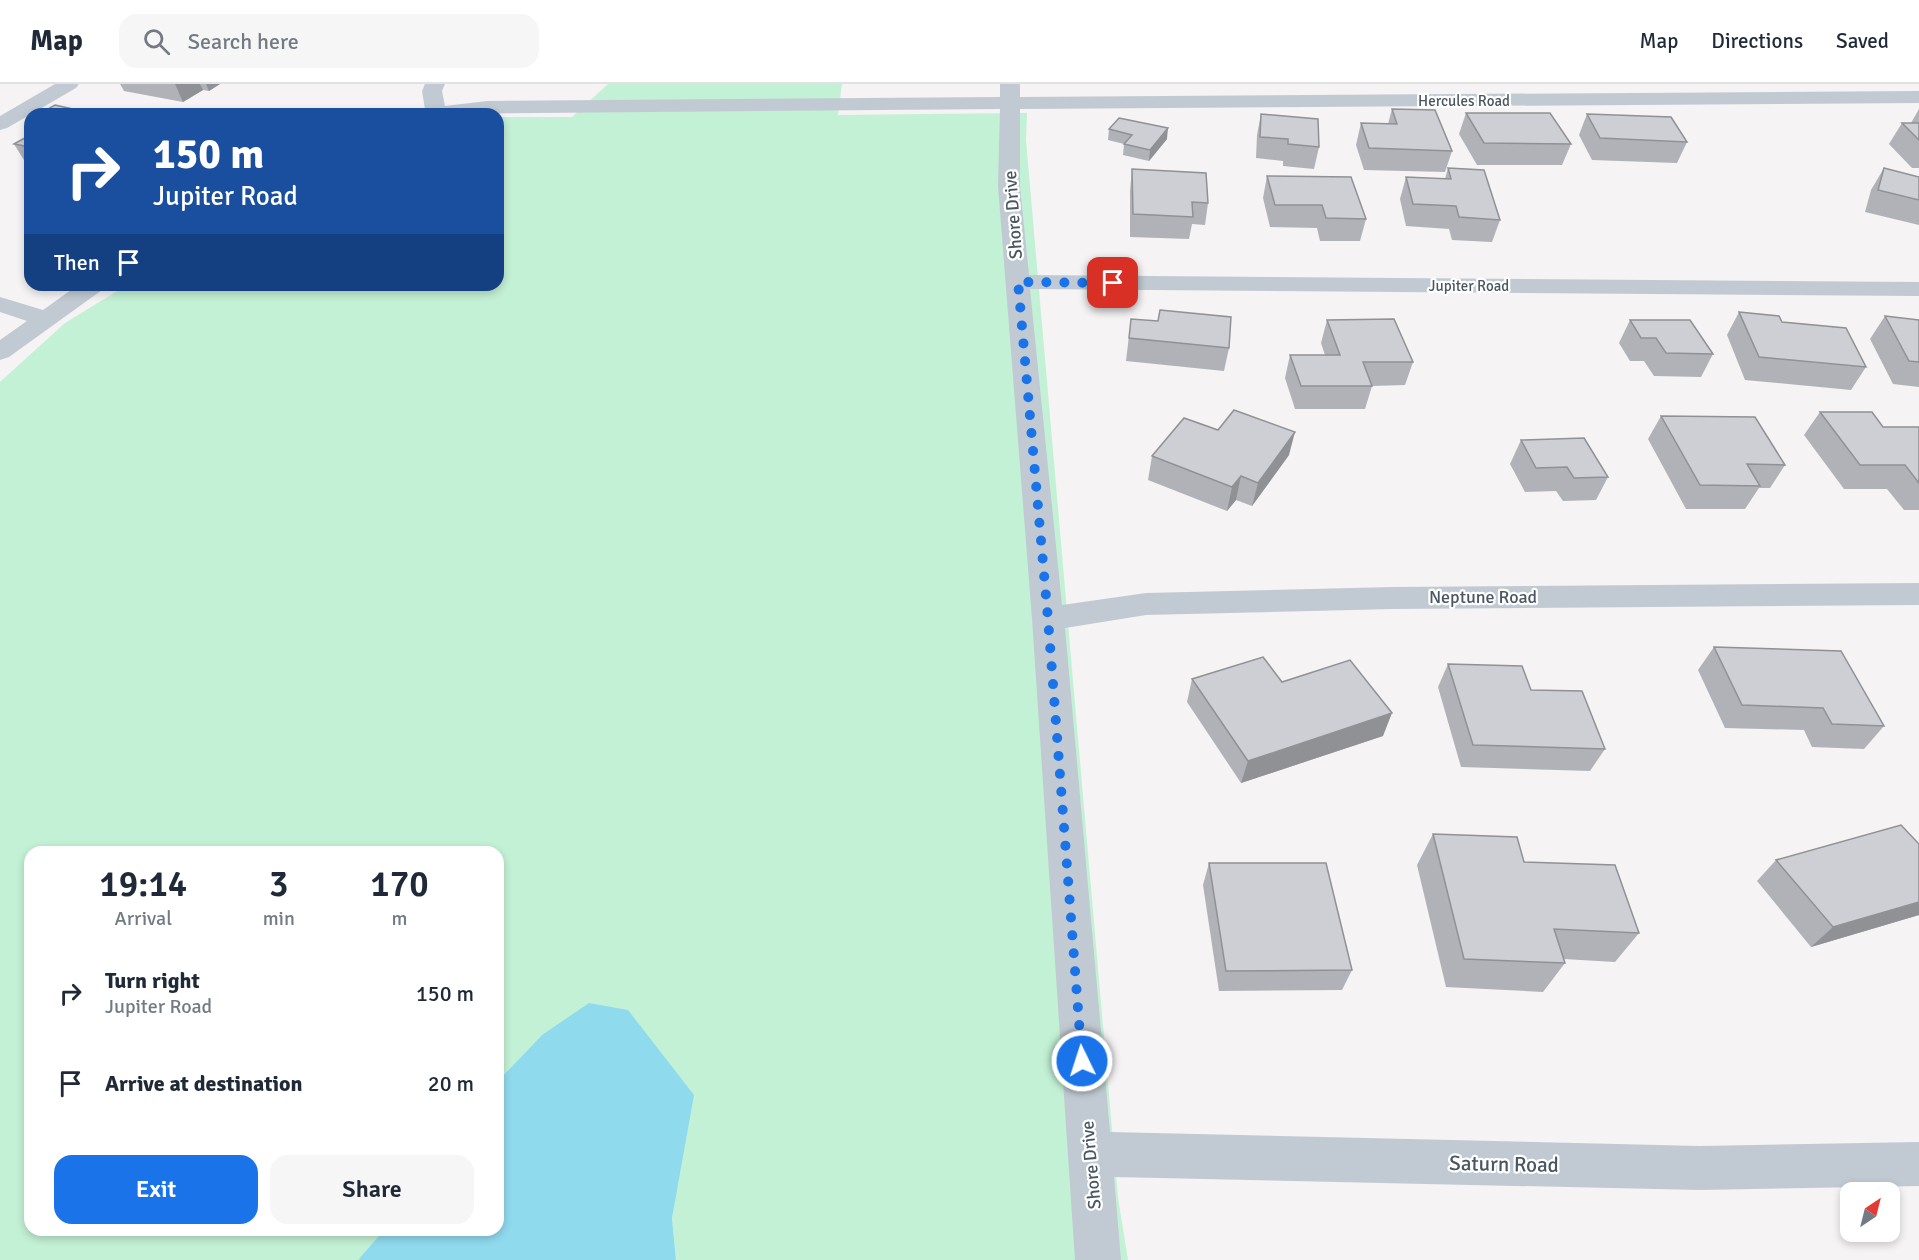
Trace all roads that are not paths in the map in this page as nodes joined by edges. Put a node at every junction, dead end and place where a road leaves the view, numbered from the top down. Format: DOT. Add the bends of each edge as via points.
graph roads {
  1 [pos="69,84"];
  2 [pos="435,84"];
  3 [pos="1009,94"];
  4 [pos="1919,97"];
  5 [pos="28,108"];
  6 [pos="433,108"];
  7 [pos="479,108"];
  8 [pos="24,110"];
  9 [pos="0,124"];
  10 [pos="1018,282"];
  11 [pos="1919,289"];
  12 [pos="85,291"];
  13 [pos="0,304"];
  14 [pos="45,319"];
  15 [pos="0,352"];
  16 [pos="1919,594"];
  17 [pos="1048,619"];
  18 [pos="1090,1154"];
  19 [pos="1919,1164"];
  20 [pos="1098,1260"];
  1 -- 5 [label="street"];
  2 -- 6 [label="street"];
  3 -- 4 [label="street, Hercules Road"];
  3 -- 7 [label="street"];
  3 -- 10 [label="street, Shore Drive" via="1009,186"];
  8 -- 9 [label="street"];
  10 -- 11 [label="street, Jupiter Road"];
  10 -- 17 [label="street, Shore Drive"];
  12 -- 14 [label="street"];
  13 -- 14 [label="street"];
  14 -- 15 [label="street"];
  16 -- 17 [label="street, Neptune Road" via="1146,604"];
  17 -- 18 [label="street, Shore Drive"];
  18 -- 19 [label="street, Saturn Road" via="1701,1168"];
  18 -- 20 [label="street, Shore Drive"];
}
